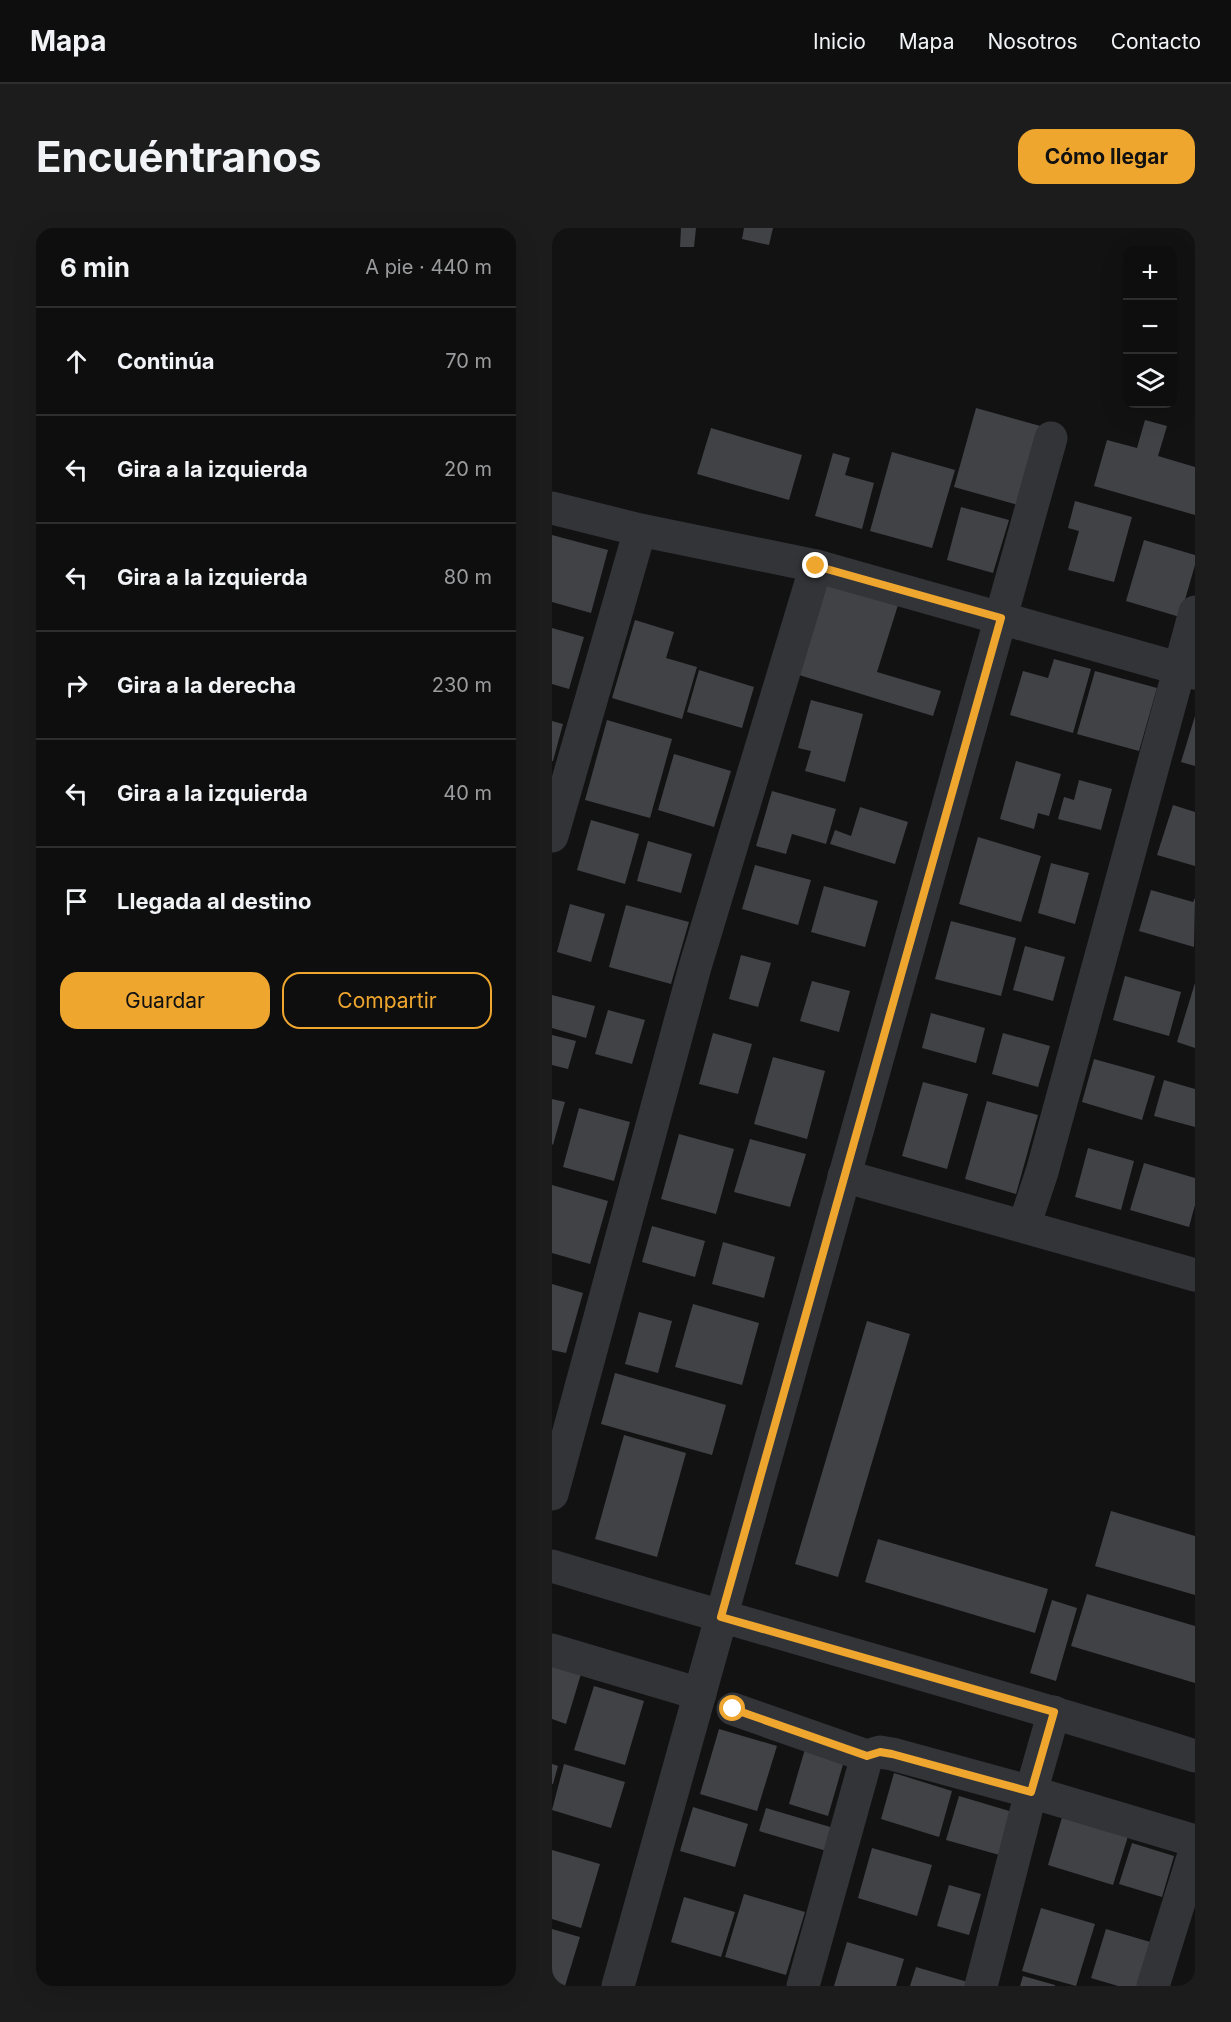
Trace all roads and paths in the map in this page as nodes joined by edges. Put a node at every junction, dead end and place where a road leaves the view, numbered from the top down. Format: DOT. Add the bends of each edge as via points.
graph roads {
  1 [pos="1051,438"];
  2 [pos="552,508"];
  3 [pos="640,530"];
  4 [pos="816,566"];
  5 [pos="1195,612"];
  6 [pos="1001,618"];
  7 [pos="1187,671"];
  8 [pos="552,836"];
  9 [pos="844,1176"];
  10 [pos="1024,1226"];
  11 [pos="1193,1268"];
  12 [pos="552,1494"];
  13 [pos="552,1566"];
  14 [pos="721,1617"];
  15 [pos="552,1650"];
  16 [pos="700,1694"];
  17 [pos="733,1709"];
  18 [pos="1054,1712"];
  19 [pos="867,1756"];
  20 [pos="1195,1756"];
  21 [pos="1031,1792"];
  22 [pos="1195,1841"];
  23 [pos="1195,1851"];
  24 [pos="619,1986"];
  25 [pos="803,1986"];
  26 [pos="981,1986"];
  27 [pos="1153,1986"];
  1 -- 6 [label="street"];
  2 -- 3 [label="street"];
  3 -- 4 [label="street"];
  3 -- 8 [label="street"];
  4 -- 6 [label="street"];
  4 -- 12 [label="street" via="695,967"];
  5 -- 7 [label="street"];
  6 -- 7 [label="street"];
  6 -- 9 [label="street"];
  7 -- 10 [label="street"];
  9 -- 10 [label="street"];
  9 -- 14 [label="street"];
  10 -- 11 [label="street"];
  13 -- 14 [label="street"];
  14 -- 16 [label="street"];
  14 -- 18 [label="street"];
  15 -- 16 [label="street"];
  16 -- 24 [label="street"];
  17 -- 19 [label="street"];
  18 -- 20 [label="street"];
  18 -- 21 [label="street"];
  19 -- 21 [label="street" via="892,1754"];
  19 -- 25 [label="street"];
  21 -- 22 [label="street"];
  21 -- 26 [label="street"];
  23 -- 27 [label="street"];
}
